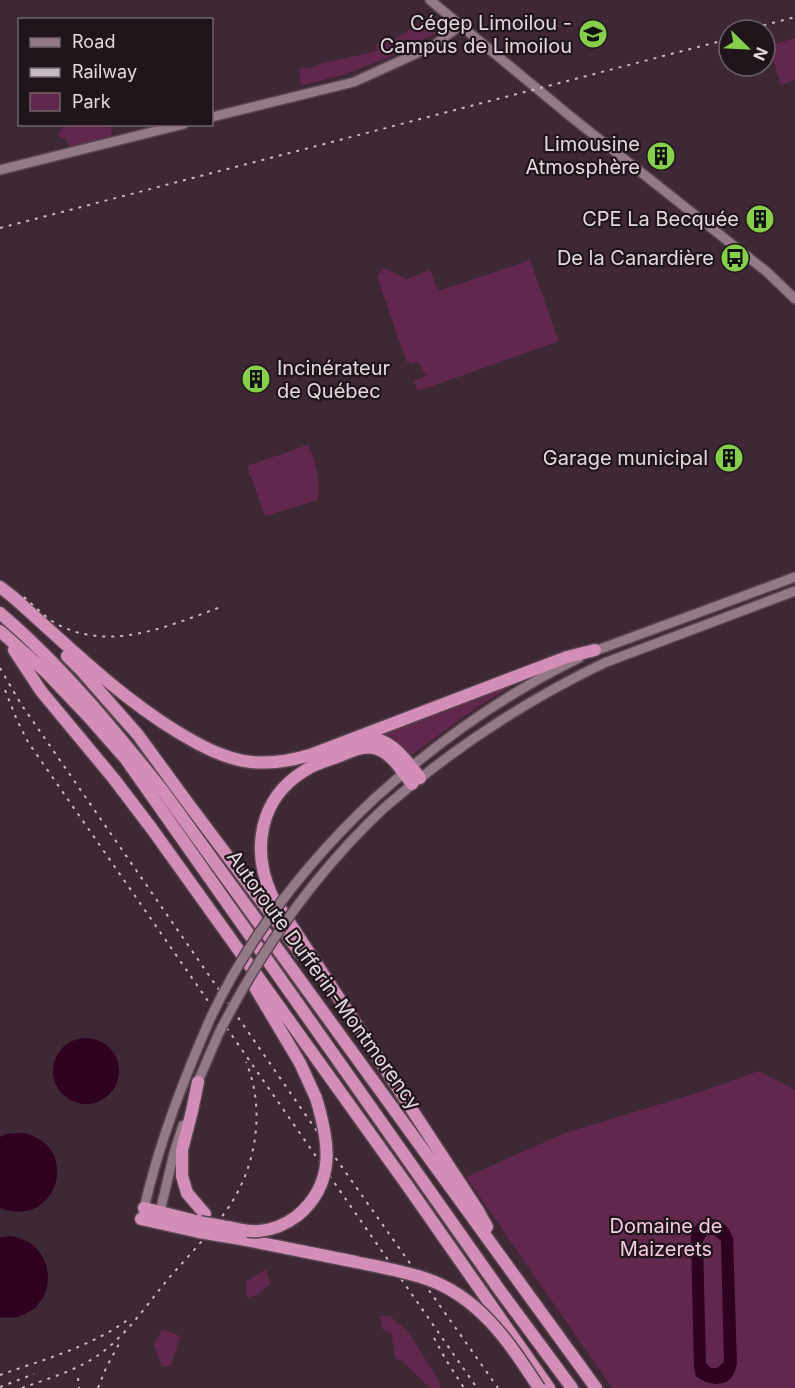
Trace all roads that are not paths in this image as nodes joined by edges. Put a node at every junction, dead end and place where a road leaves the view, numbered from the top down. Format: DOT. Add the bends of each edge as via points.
graph roads {
  1 [pos="430,0"];
  2 [pos="461,25"];
  3 [pos="213,117"];
  4 [pos="176,126"];
  5 [pos="0,170"];
  6 [pos="767,272"];
  7 [pos="795,290"];
  8 [pos="795,299"];
  9 [pos="795,577"];
  10 [pos="0,589"];
  11 [pos="795,591"];
  12 [pos="0,613"];
  13 [pos="1,632"];
  14 [pos="595,650"];
  15 [pos="354,742"];
  16 [pos="407,770"];
  17 [pos="416,781"];
  18 [pos="182,806"];
  19 [pos="197,894"];
  20 [pos="366,1042"];
  21 [pos="198,1082"];
  22 [pos="143,1214"];
  23 [pos="158,1218"];
  24 [pos="201,1223"];
  25 [pos="510,1270"];
  26 [pos="539,1388"];
  27 [pos="549,1388"];
  28 [pos="572,1388"];
  29 [pos="596,1388"];
  1 -- 2 [label="main road"];
  2 -- 3 [label="main road" via="433,46 354,82"];
  2 -- 6 [label="main road"];
  4 -- 5 [label="main road"];
  6 -- 7 [label="main road"];
  6 -- 8 [label="main road"];
  9 -- 14 [label="main road"];
  10 -- 15 [label="highway" via="14,597 117,690 208,749 251,762 280,762"];
  10 -- 18 [label="highway" via="81,670 138,735"];
  11 -- 17 [label="main road" via="604,663 556,687"];
  12 -- 18 [label="highway, Autoroute Dufferin-Montmorency" via="44,654"];
  13 -- 19 [label="highway" via="41,691 114,779"];
  13 -- 28 [label="highway, Autoroute Dufferin-Montmorency" via="46,672 125,758"];
  14 -- 15 [label="highway" via="567,657"];
  14 -- 16 [label="main road" via="501,700"];
  15 -- 16 [label="highway" via="373,737 387,742 403,756"];
  15 -- 20 [label="highway" via="303,771 279,792 265,818 260,848 261,865 272,896"];
  16 -- 17 [label="highway"];
  16 -- 22 [label="main road, bridge" via="328,845 279,907 220,998 172,1112"];
  17 -- 21 [label="main road, bridge" via="370,821 283,925 244,986"];
  18 -- 20 [label="highway"];
  18 -- 25 [label="highway, Autoroute Dufferin-Montmorency"];
  19 -- 24 [label="highway, bridge" via="300,1063 316,1098 327,1153 326,1168 313,1200 283,1225 245,1231 215,1221"];
  19 -- 27 [label="highway"];
  20 -- 25 [label="highway" via="477,1209"];
  21 -- 23 [label="main road"];
  21 -- 24 [label="highway" via="182,1150 182,1176"];
  22 -- 23 [label="highway"];
  23 -- 24 [label="highway"];
  24 -- 26 [label="highway, bridge" via="417,1276 447,1287 490,1321"];
  25 -- 29 [label="highway, Autoroute Dufferin-Montmorency"];
}
